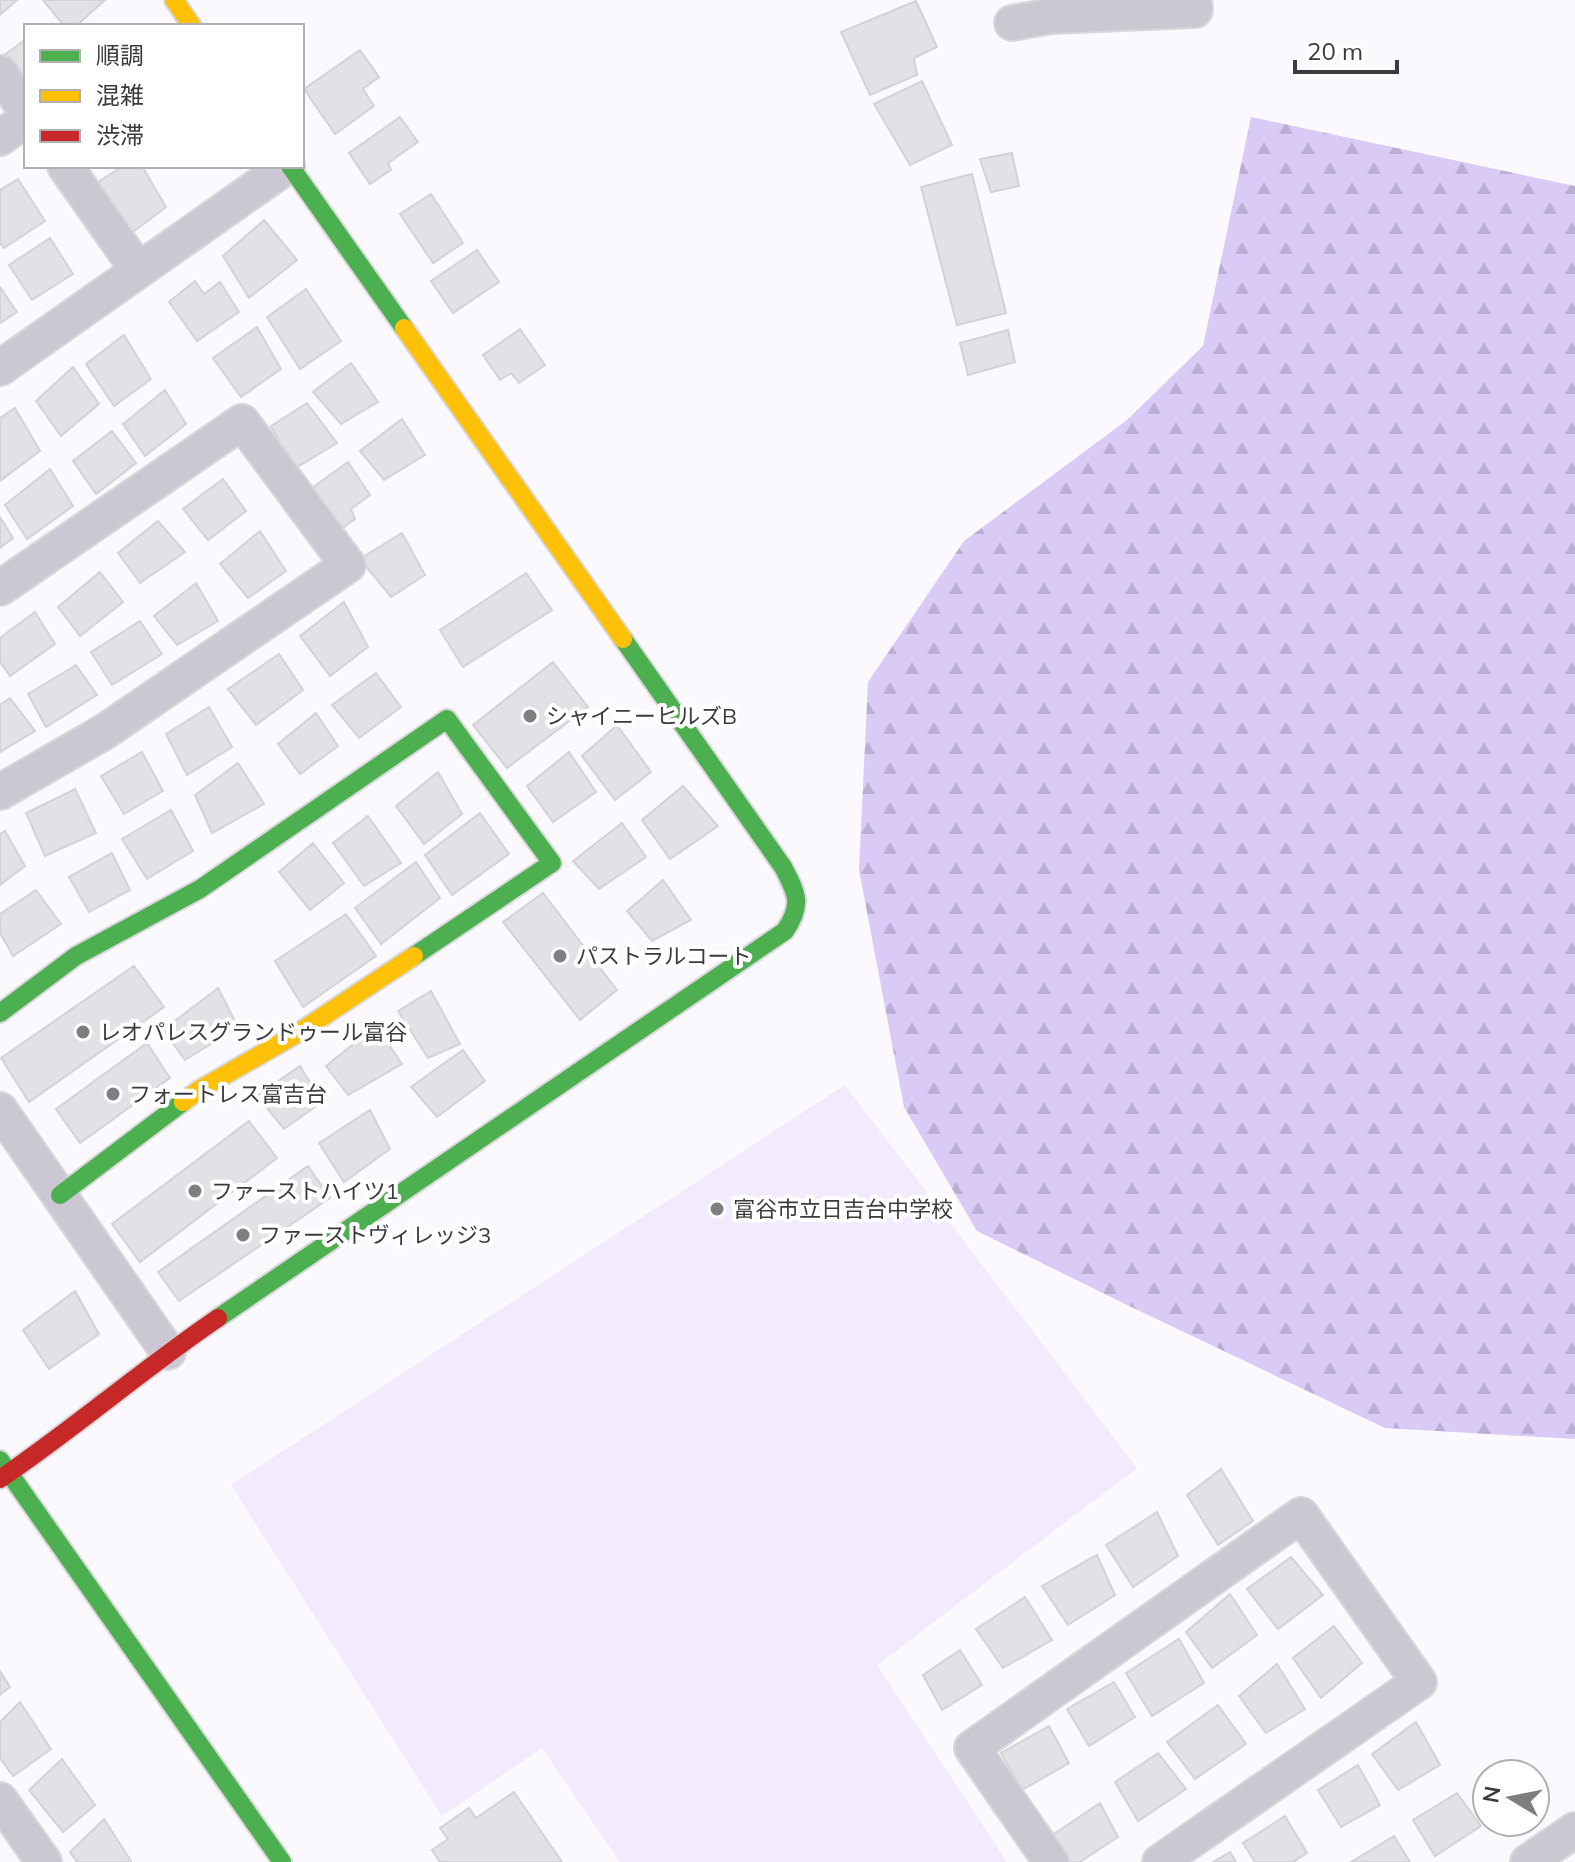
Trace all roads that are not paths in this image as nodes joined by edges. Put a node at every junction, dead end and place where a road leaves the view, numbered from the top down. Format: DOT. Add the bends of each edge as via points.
graph roads {
  1 [pos="174,0"];
  2 [pos="1194,0"];
  3 [pos="1012,23"];
  4 [pos="191,24"];
  5 [pos="0,73"];
  6 [pos="24,108"];
  7 [pos="24,120"];
  8 [pos="0,138"];
  9 [pos="66,168"];
  10 [pos="285,168"];
  11 [pos="289,168"];
  12 [pos="138,270"];
  13 [pos="0,368"];
  14 [pos="0,588"];
  15 [pos="0,792"];
  16 [pos="0,1013"];
  17 [pos="0,1110"];
  18 [pos="60,1195"];
  19 [pos="168,1352"];
  20 [pos="3,1470"];
  21 [pos="0,1800"];
  22 [pos="1575,1830"];
  23 [pos="44,1862"];
  24 [pos="282,1862"];
  25 [pos="1051,1862"];
  26 [pos="1160,1862"];
  27 [pos="1528,1862"];
  1 -- 4 [label="street"];
  2 -- 3 [label="street" via="1195,10 1051,16"];
  5 -- 6 [label="street"];
  7 -- 8 [label="street"];
  9 -- 12 [label="street"];
  10 -- 12 [label="street"];
  11 -- 19 [label="street" via="798,895 795,917 785,931"];
  12 -- 13 [label="street"];
  14 -- 15 [label="street" via="242,422 348,565 104,732"];
  16 -- 18 [label="street" via="76,956 200,889 447,719 552,863 298,1033 199,1090"];
  17 -- 18 [label="street"];
  18 -- 19 [label="street"];
  19 -- 20 [label="street" via="51,1444"];
  20 -- 24 [label="street"];
  21 -- 23 [label="street"];
  22 -- 27 [label="street"];
  25 -- 26 [label="street" via="972,1748 1301,1515 1419,1682"];
}
